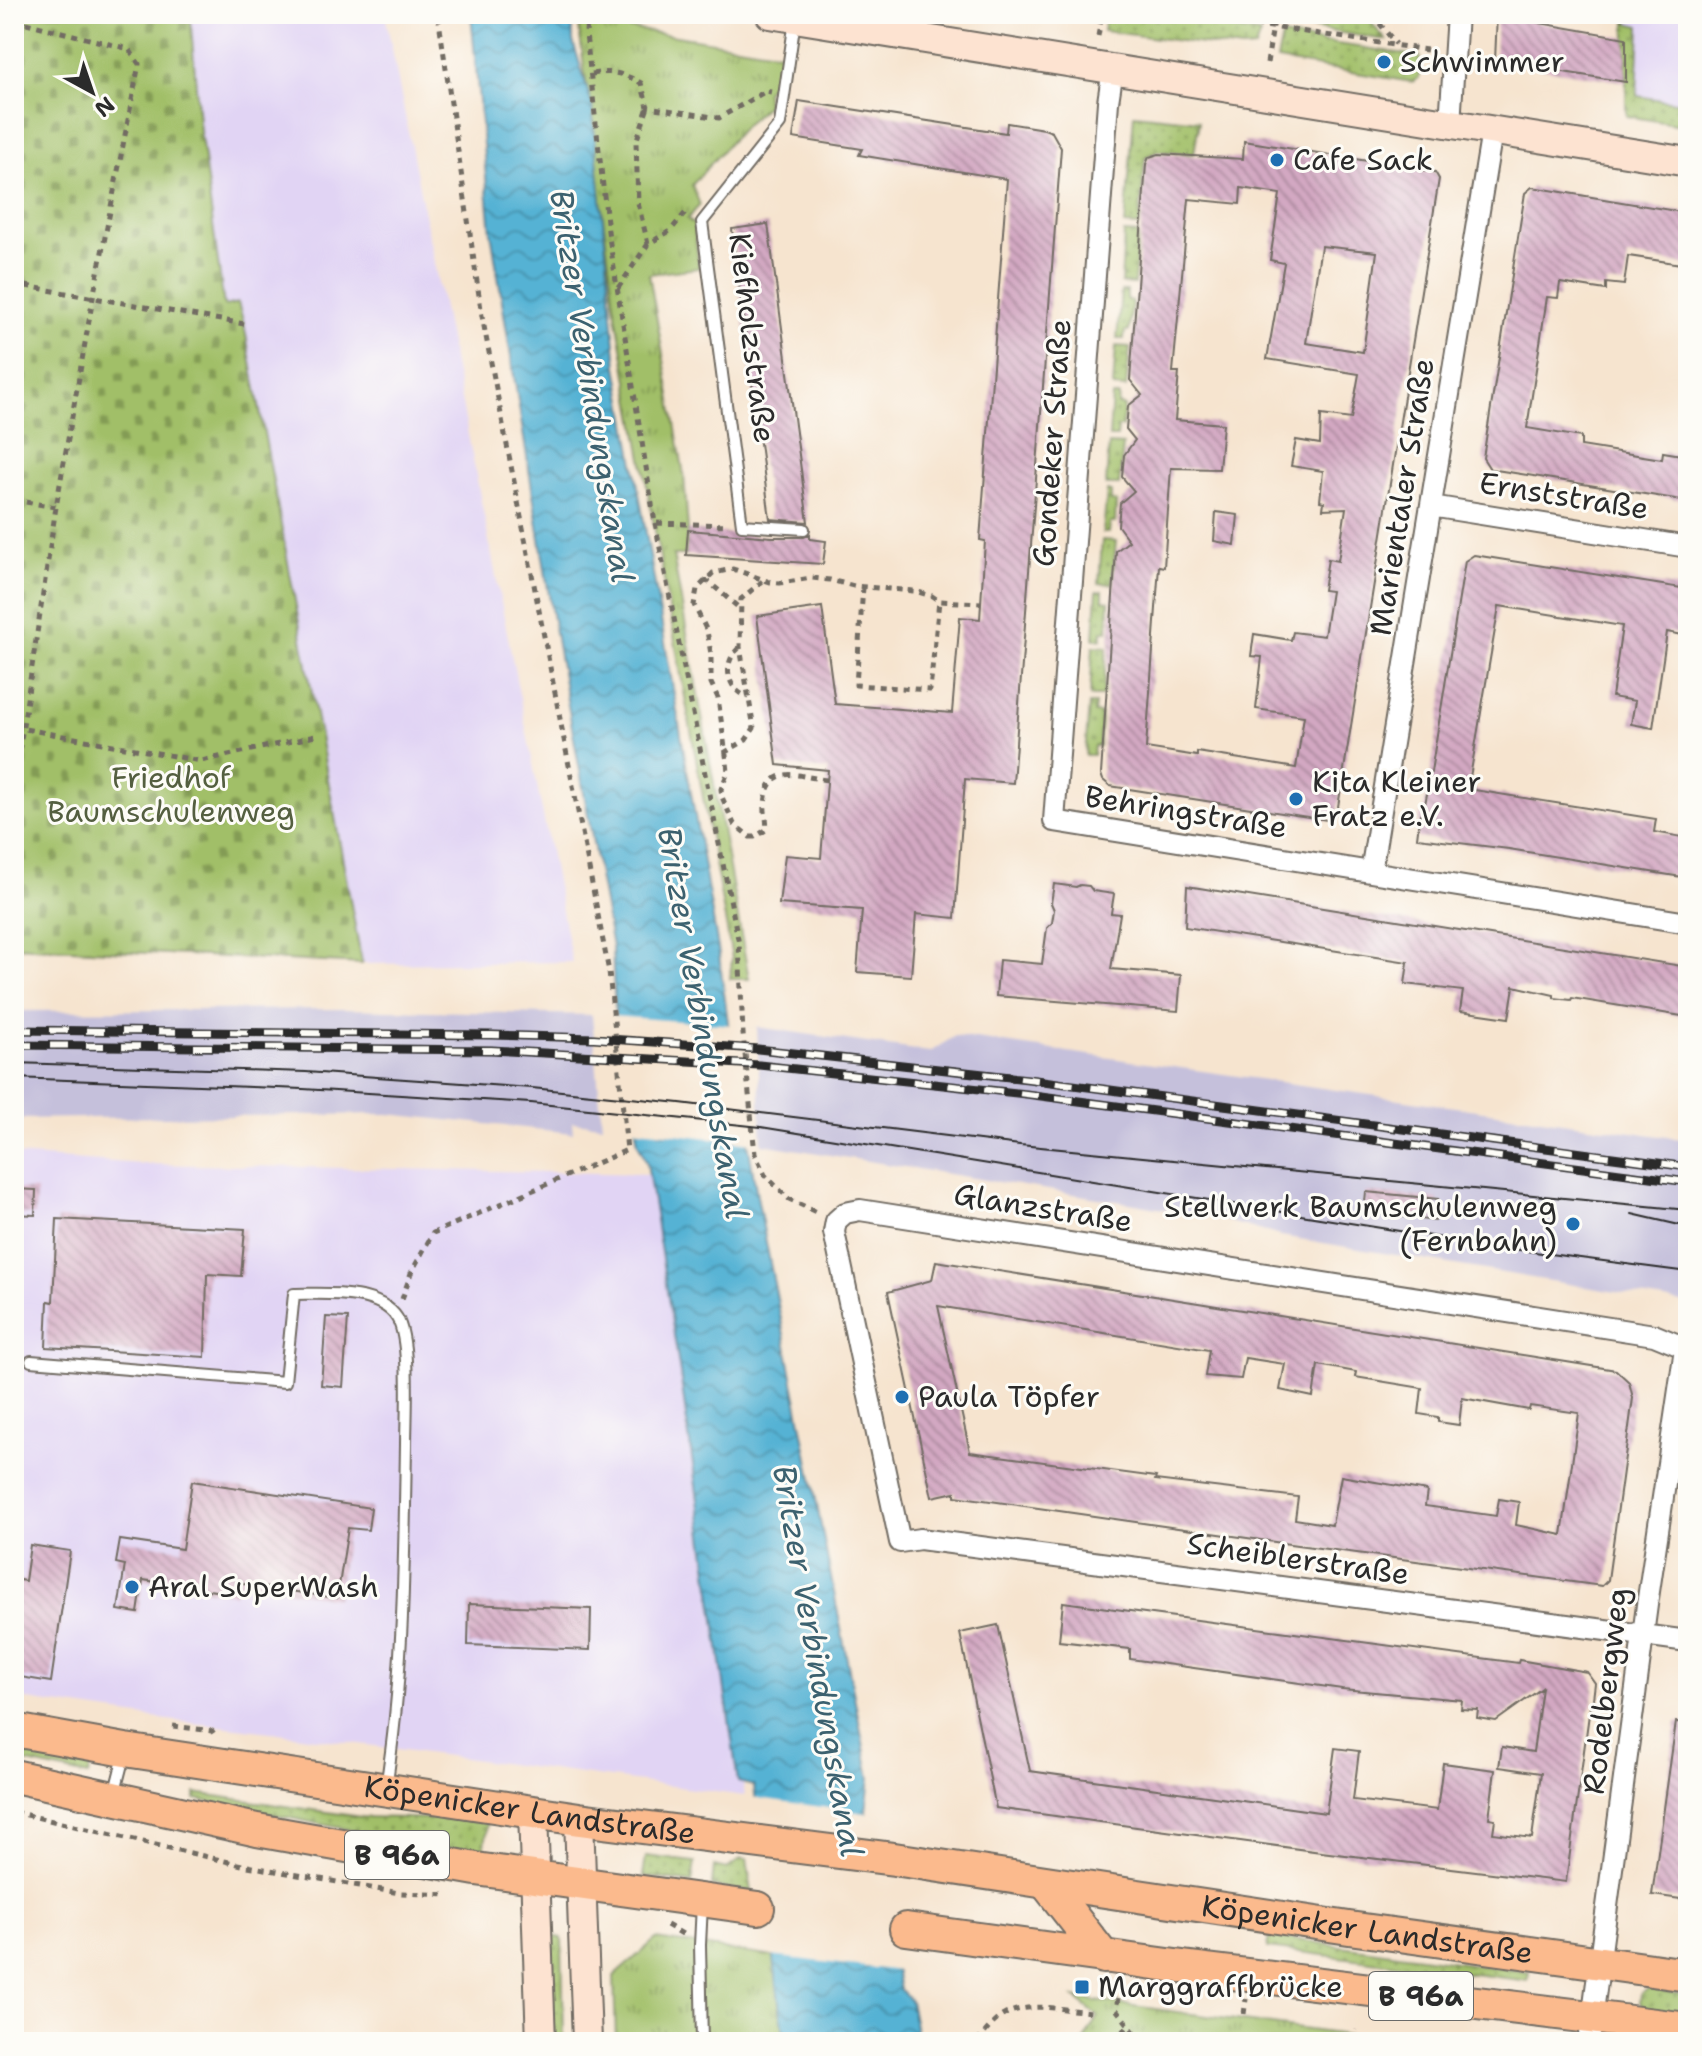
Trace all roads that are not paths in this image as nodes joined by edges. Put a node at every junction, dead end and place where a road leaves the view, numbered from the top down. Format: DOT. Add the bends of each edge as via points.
graph roads {
  1 [pos="1457,14"];
  2 [pos="783,16"];
  3 [pos="1113,69"];
  4 [pos="1450,124"];
  5 [pos="1492,131"];
  6 [pos="1688,162"];
  7 [pos="1431,506"];
  8 [pos="804,529"];
  9 [pos="1688,547"];
  10 [pos="1054,821"];
  11 [pos="1371,872"];
  12 [pos="1688,923"];
  13 [pos="1686,1349"];
  14 [pos="31,1361"];
  15 [pos="900,1542"];
  16 [pos="1643,1636"];
  17 [pos="1688,1641"];
  18 [pos="14,1730"];
  19 [pos="125,1750"];
  20 [pos="14,1776"];
  21 [pos="386,1789"];
  22 [pos="114,1798"];
  23 [pos="533,1812"];
  24 [pos="579,1819"];
  25 [pos="537,1880"];
  26 [pos="1046,1883"];
  27 [pos="582,1885"];
  28 [pos="703,1902"];
  29 [pos="758,1908"];
  30 [pos="906,1929"];
  31 [pos="1104,1957"];
  32 [pos="1600,1963"];
  33 [pos="1688,1975"];
  34 [pos="1688,2029"];
  35 [pos="1590,2030"];
  36 [pos="541,2042"];
  37 [pos="587,2042"];
  38 [pos="702,2042"];
  1 -- 4 [label="street"];
  2 -- 3 [label="street"];
  2 -- 8 [label="lane, Kiefholzstraße" via="785,94 780,124 702,222 742,525"];
  3 -- 4 [label="street"];
  3 -- 10 [label="street, Gondeker Straße"];
  4 -- 5 [label="street"];
  5 -- 6 [label="street"];
  5 -- 7 [label="street, Marientaler Straße"];
  7 -- 9 [label="street, Ernststraße"];
  7 -- 11 [label="street, Marientaler Straße"];
  10 -- 11 [label="street, Behringstraße"];
  11 -- 12 [label="street, Behringstraße"];
  13 -- 15 [label="street, Glanzstraße" via="1654,1335 860,1210 845,1213 834,1232"];
  13 -- 16 [label="street, Rodelbergweg"];
  14 -- 21 [label="lane" via="285,1382 294,1294 351,1294 386,1306 396,1317 403,1335 406,1409 404,1589"];
  15 -- 16 [label="street, Scheiblerstraße" via="920,1539"];
  16 -- 17 [label="street, Scheiblerstraße"];
  16 -- 32 [label="street, Rodelbergweg"];
  18 -- 19 [label="main road, Köpenicker Landstraße / B 96a"];
  19 -- 21 [label="main road, Köpenicker Landstraße / B 96a"];
  19 -- 22 [label="lane"];
  20 -- 22 [label="main road, Köpenicker Landstraße / B 96a"];
  21 -- 23 [label="main road, Köpenicker Landstraße / B 96a"];
  22 -- 25 [label="main road, Köpenicker Landstraße / B 96a" via="257,1830"];
  23 -- 24 [label="main road, Köpenicker Landstraße / B 96a"];
  23 -- 25 [label="street"];
  24 -- 26 [label="main road, Köpenicker Landstraße / B 96a"];
  24 -- 27 [label="street"];
  25 -- 27 [label="main road, Köpenicker Landstraße / B 96a"];
  25 -- 36 [label="street"];
  26 -- 31 [label="main road"];
  26 -- 32 [label="main road, Köpenicker Landstraße / B 96a"];
  27 -- 28 [label="main road, Köpenicker Landstraße / B 96a"];
  27 -- 37 [label="street"];
  28 -- 29 [label="main road, Köpenicker Landstraße / B 96a"];
  28 -- 38 [label="lane"];
  30 -- 31 [label="main road, Köpenicker Landstraße / B 96a"];
  31 -- 35 [label="main road, Köpenicker Landstraße / B 96a"];
  32 -- 33 [label="main road, Köpenicker Landstraße / B 96a"];
  32 -- 35 [label="street, Rodelbergweg"];
  34 -- 35 [label="main road, Köpenicker Landstraße / B 96a"];
}
